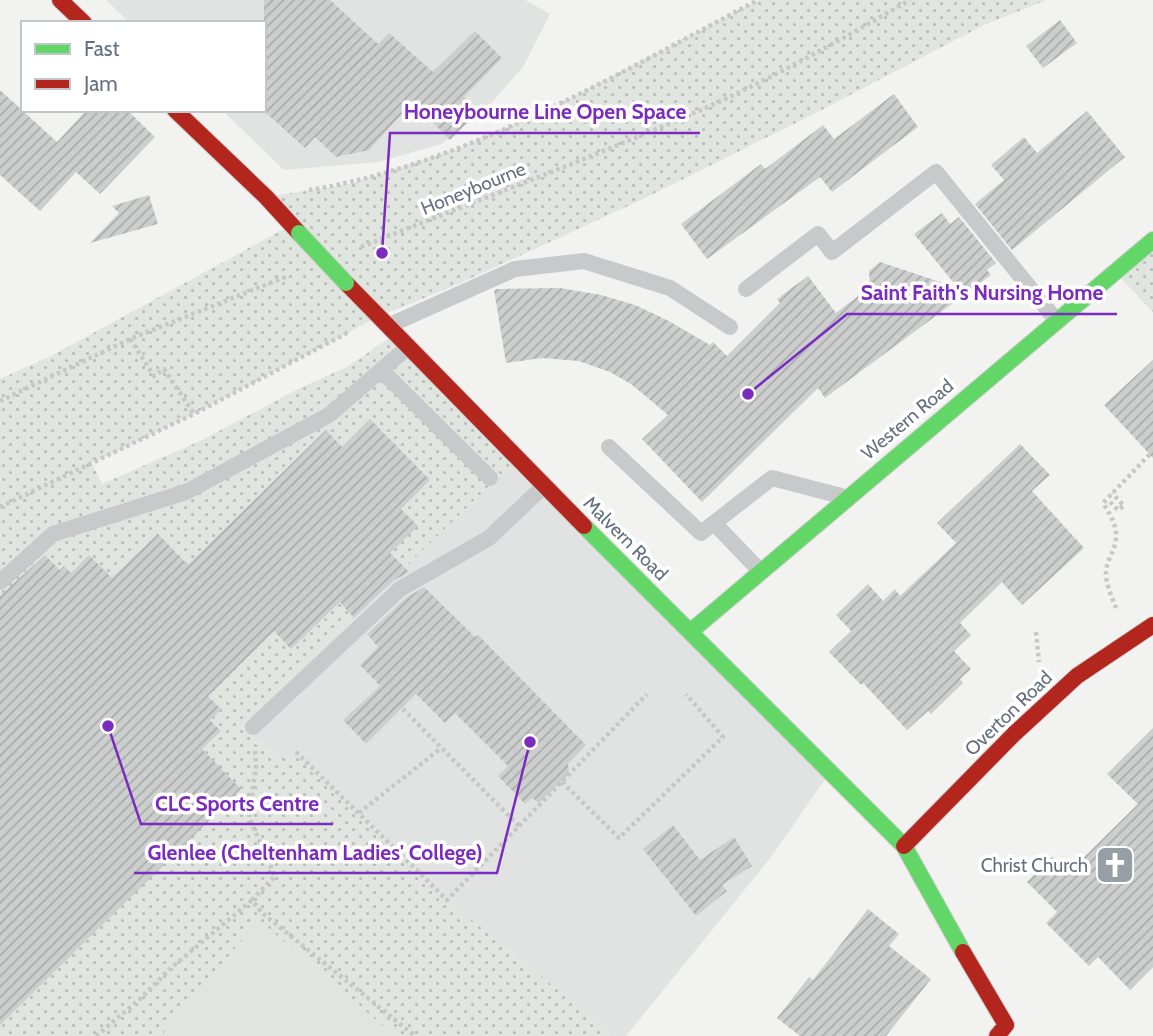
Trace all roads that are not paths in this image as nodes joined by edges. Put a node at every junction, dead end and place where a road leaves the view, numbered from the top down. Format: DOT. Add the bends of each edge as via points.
graph roads {
  1 [pos="60,0"];
  2 [pos="82,21"];
  3 [pos="177,112"];
  4 [pos="1153,240"];
  5 [pos="746,289"];
  6 [pos="1056,320"];
  7 [pos="383,322"];
  8 [pos="730,327"];
  9 [pos="408,347"];
  10 [pos="381,370"];
  11 [pos="502,443"];
  12 [pos="609,447"];
  13 [pos="544,486"];
  14 [pos="848,498"];
  15 [pos="714,523"];
  16 [pos="761,572"];
  17 [pos="0,582"];
  18 [pos="1153,625"];
  19 [pos="690,632"];
  20 [pos="253,727"];
  21 [pos="904,846"];
  22 [pos="1002,1030"];
  1 -- 2 [label="street"];
  3 -- 7 [label="street, Malvern Road, bridge" via="266,197"];
  4 -- 6 [label="street, Western Road"];
  5 -- 6 [label="lane" via="818,234 832,252 936,172"];
  6 -- 14 [label="street, Western Road"];
  7 -- 8 [label="lane" via="515,270 584,261 670,288"];
  7 -- 9 [label="street, Malvern Road"];
  9 -- 10 [label="lane"];
  9 -- 11 [label="street, Malvern Road"];
  10 -- 11 [label="lane" via="485,472"];
  10 -- 17 [label="lane" via="329,415 186,492 53,534"];
  11 -- 13 [label="street, Malvern Road"];
  12 -- 15 [label="lane" via="701,533"];
  13 -- 19 [label="street, Malvern Road"];
  13 -- 20 [label="lane" via="489,538 400,589"];
  14 -- 15 [label="lane" via="772,478"];
  14 -- 16 [label="street, Western Road"];
  15 -- 16 [label="lane"];
  16 -- 19 [label="street, Western Road"];
  18 -- 21 [label="street, Overton Road" via="1077,676"];
  19 -- 21 [label="street, Malvern Road"];
  21 -- 22 [label="street, Malvern Road"];
}
